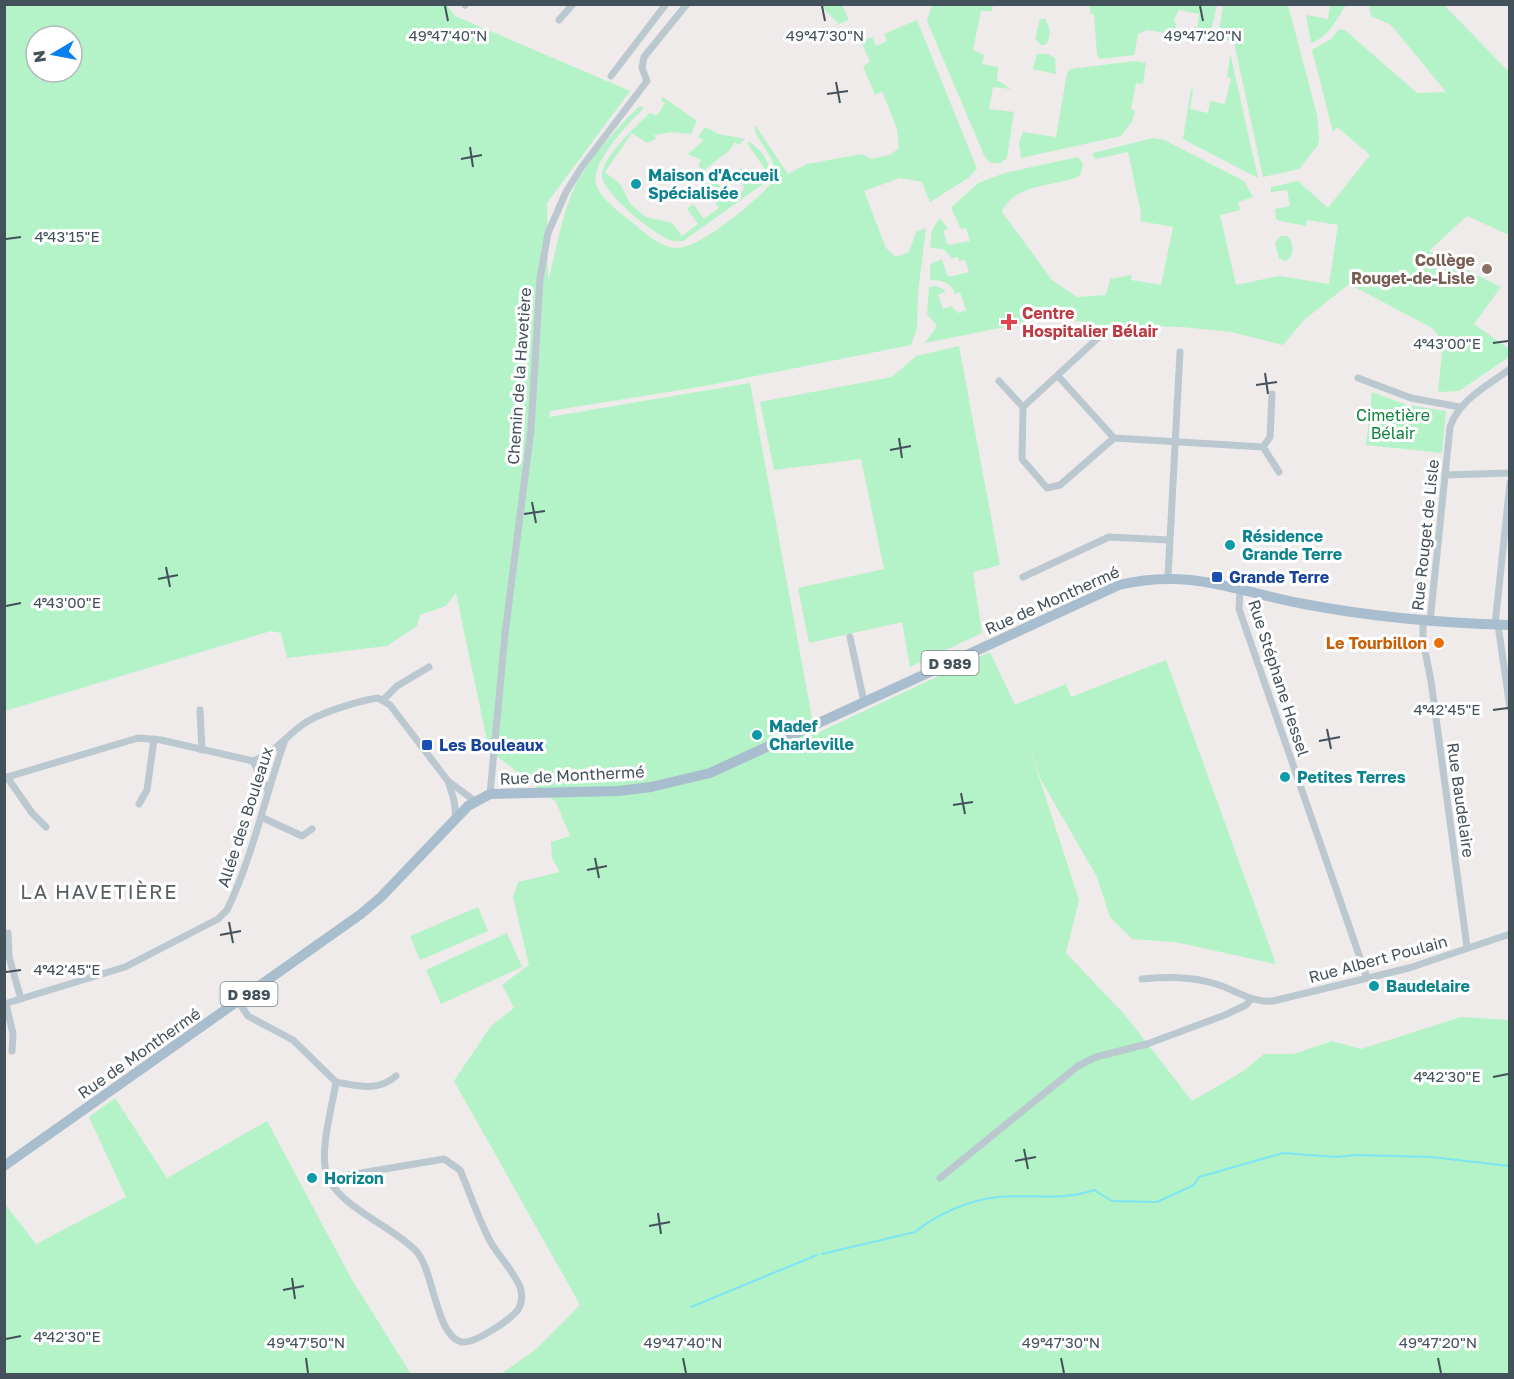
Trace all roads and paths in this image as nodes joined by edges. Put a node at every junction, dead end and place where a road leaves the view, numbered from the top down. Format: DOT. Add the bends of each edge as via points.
graph roads {
  1 [pos="573,4"];
  2 [pos="668,4"];
  3 [pos="687,4"];
  4 [pos="679,14"];
  5 [pos="559,20"];
  6 [pos="611,76"];
  7 [pos="1100,336"];
  8 [pos="1180,352"];
  9 [pos="1509,369"];
  10 [pos="1058,376"];
  11 [pos="1358,378"];
  12 [pos="999,381"];
  13 [pos="1272,394"];
  14 [pos="1023,407"];
  15 [pos="1460,407"];
  16 [pos="1114,438"];
  17 [pos="1174,442"];
  18 [pos="1263,447"];
  19 [pos="1279,472"];
  20 [pos="1509,473"];
  21 [pos="1445,475"];
  22 [pos="1509,483"];
  23 [pos="1169,540"];
  24 [pos="1023,577"];
  25 [pos="1168,577"];
  26 [pos="1240,590"];
  27 [pos="1427,622"];
  28 [pos="1501,625"];
  29 [pos="850,637"];
  30 [pos="429,667"];
  31 [pos="384,700"];
  32 [pos="864,702"];
  33 [pos="1509,708"];
  34 [pos="200,710"];
  35 [pos="154,739"];
  36 [pos="285,740"];
  37 [pos="202,750"];
  38 [pos="253,761"];
  39 [pos="6,777"];
  40 [pos="448,781"];
  41 [pos="267,789"];
  42 [pos="490,794"];
  43 [pos="475,801"];
  44 [pos="139,804"];
  45 [pos="261,818"];
  46 [pos="456,819"];
  47 [pos="46,827"];
  48 [pos="312,829"];
  49 [pos="8,933"];
  50 [pos="1509,934"];
  51 [pos="1467,947"];
  52 [pos="1366,978"];
  53 [pos="1142,979"];
  54 [pos="21,999"];
  55 [pos="1251,999"];
  56 [pos="238,1001"];
  57 [pos="5,1004"];
  58 [pos="12,1051"];
  59 [pos="396,1076"];
  60 [pos="336,1082"];
  61 [pos="4,1166"];
  62 [pos="326,1174"];
  63 [pos="940,1178"];
  1 -- 5 [label="street"];
  2 -- 4 [label="street"];
  2 -- 6 [label="street"];
  3 -- 4 [label="street, Chemin de la Havetière"];
  4 -- 42 [label="street, Chemin de la Havetière" via="644,57 642,68 647,81 581,168 548,233 540,279 531,429"];
  7 -- 10 [label="street"];
  8 -- 17 [label="street"];
  9 -- 15 [label="street"];
  10 -- 14 [label="street"];
  10 -- 16 [label="street"];
  11 -- 15 [label="street" via="1411,398"];
  12 -- 14 [label="street"];
  13 -- 18 [label="street" via="1270,437"];
  14 -- 16 [label="street" via="1022,459 1047,488 1060,485"];
  15 -- 21 [label="street, Rue Rouget de Lisle" via="1450,427"];
  16 -- 17 [label="street"];
  17 -- 18 [label="street"];
  17 -- 23 [label="street"];
  18 -- 19 [label="street"];
  20 -- 21 [label="street"];
  21 -- 27 [label="street, Rue Rouget de Lisle"];
  22 -- 28 [label="street"];
  23 -- 24 [label="street" via="1109,537"];
  23 -- 25 [label="street"];
  25 -- 26 [label="main road, Rue de Monthermé / D 989" via="1193,578"];
  25 -- 32 [label="main road, Rue de Monthermé / D 989" via="1119,585"];
  26 -- 27 [label="main road, Rue de Monthermé / D 989" via="1306,605"];
  26 -- 52 [label="street, Rue Stéphane Hessel" via="1239,609"];
  27 -- 28 [label="main road, Rue de Monthermé / D 989"];
  27 -- 51 [label="street, Rue Baudelaire" via="1423,641"];
  28 -- 33 [label="street"];
  29 -- 32 [label="street"];
  30 -- 31 [label="street" via="396,686"];
  31 -- 36 [label="street, Allée des Bouleaux" via="363,700 304,723"];
  31 -- 40 [label="street"];
  32 -- 42 [label="main road, Rue de Monthermé / D 989" via="748,758 702,775 618,791"];
  34 -- 37 [label="street"];
  35 -- 37 [label="street"];
  35 -- 39 [label="street" via="138,738"];
  35 -- 44 [label="street" via="147,789"];
  36 -- 38 [label="street, Allée des Bouleaux" via="270,755"];
  36 -- 41 [label="street, Allée des Bouleaux"];
  37 -- 38 [label="street"];
  38 -- 41 [label="street"];
  39 -- 47 [label="street"];
  40 -- 43 [label="street"];
  40 -- 46 [label="street"];
  41 -- 45 [label="street, Allée des Bouleaux"];
  42 -- 43 [label="main road, Rue de Monthermé / D 989"];
  43 -- 46 [label="main road, Rue de Monthermé / D 989"];
  45 -- 48 [label="street" via="302,836"];
  45 -- 54 [label="street, Allée des Bouleaux" via="232,900 218,919 125,967"];
  46 -- 56 [label="main road, Rue de Monthermé / D 989" via="374,903"];
  49 -- 54 [label="street" via="9,957"];
  50 -- 51 [label="street, Rue Albert Poulain"];
  51 -- 52 [label="street, Rue Albert Poulain"];
  52 -- 55 [label="street, Rue Albert Poulain" via="1273,1001"];
  53 -- 55 [label="street" via="1198,979"];
  54 -- 57 [label="street, Allée des Bouleaux"];
  55 -- 63 [label="street" via="1225,1015 1078,1066"];
  56 -- 60 [label="street" via="248,1016 293,1040"];
  56 -- 61 [label="main road, Rue de Monthermé / D 989"];
  57 -- 58 [label="street" via="13,1034"];
  59 -- 60 [label="street" via="387,1084 374,1087"];
  60 -- 62 [label="street" via="324,1158"];
  62 -- 62 [label="street" via="335,1189 418,1253 430,1277 445,1329 453,1338 462,1342 480,1338 516,1312 521,1304 520,1287 490,1241 454,1163 444,1159 343,1176"];
}
